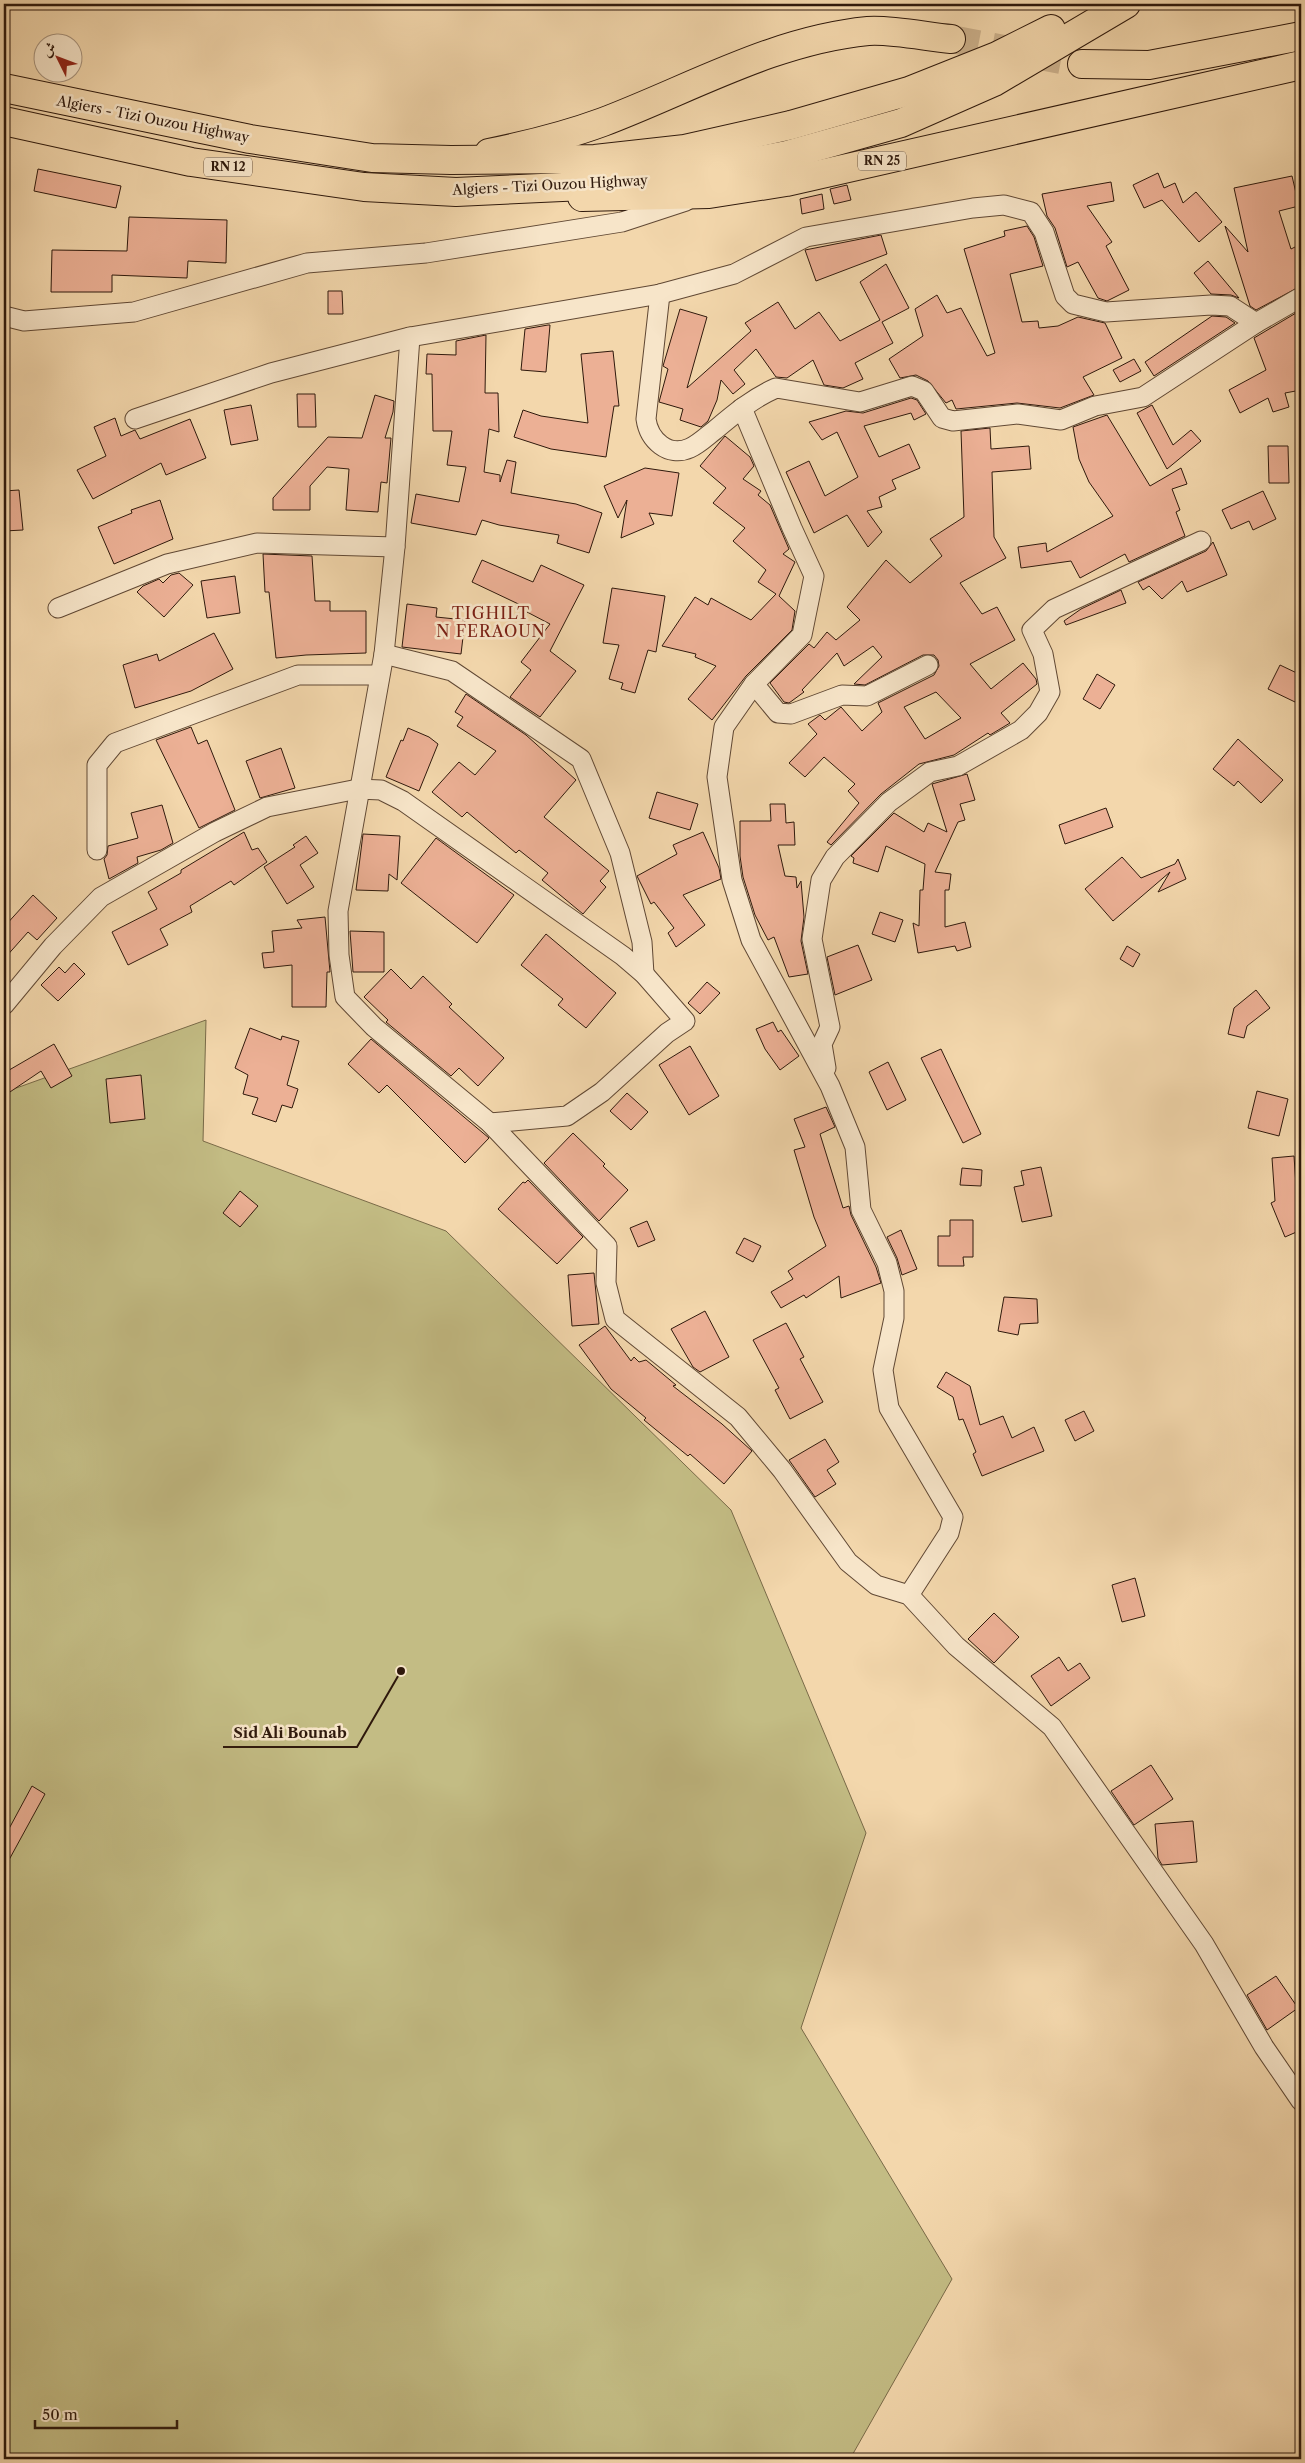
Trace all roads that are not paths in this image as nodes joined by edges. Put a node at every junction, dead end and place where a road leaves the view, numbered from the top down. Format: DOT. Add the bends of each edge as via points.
graph roads {
  1 [pos="1096,4"];
  2 [pos="1126,4"];
  3 [pos="1301,36"];
  4 [pos="951,39"];
  5 [pos="1082,64"];
  6 [pos="1301,65"];
  7 [pos="4,88"];
  8 [pos="4,121"];
  9 [pos="451,160"];
  10 [pos="456,192"];
  11 [pos="708,194"];
  12 [pos="660,294"];
  13 [pos="1301,297"];
  14 [pos="4,316"];
  15 [pos="1256,323"];
  16 [pos="410,337"];
  17 [pos="742,408"];
  18 [pos="135,419"];
  19 [pos="1202,541"];
  20 [pos="396,547"];
  21 [pos="58,608"];
  22 [pos="384,654"];
  23 [pos="928,665"];
  24 [pos="380,675"];
  25 [pos="754,684"];
  26 [pos="358,789"];
  27 [pos="97,850"];
  28 [pos="644,974"];
  29 [pos="4,1005"];
  30 [pos="830,1086"];
  31 [pos="490,1123"];
  32 [pos="909,1595"];
  33 [pos="1301,2101"];
  1 -- 9 [label="main road" via="996,56 909,91 791,125 685,149 595,159"];
  2 -- 10 [label="main road, Algiers - Tizi Ouzou Highway" via="994,82 901,123 787,154 668,177 606,184"];
  3 -- 5 [label="main road" via="1149,65"];
  4 -- 9 [label="main road" via="870,31 797,44 546,142"];
  6 -- 11 [label="main road, RN 25" via="786,182"];
  7 -- 9 [label="main road, Algiers - Tizi Ouzou Highway / RN 12" via="250,140 372,158"];
  8 -- 10 [label="main road, Algiers - Tizi Ouzou Highway / RN 12" via="190,162 364,187"];
  10 -- 11 [label="main road, RN 25" via="518,199"];
  11 -- 14 [label="street" via="622,222 426,254 308,262 134,312 24,321"];
  12 -- 15 [label="street" via="734,274 806,237 1004,205 1032,212 1044,232 1065,296 1079,307 1106,312 1230,306"];
  12 -- 16 [label="street"];
  12 -- 17 [label="street" via="646,419 651,436 665,448 682,451 691,448"];
  13 -- 15 [label="street"];
  15 -- 17 [label="street" via="1143,397 1095,406 1061,420 1018,414 953,421 942,418 924,392 912,386 860,402 776,388"];
  16 -- 18 [label="street" via="271,372"];
  16 -- 20 [label="street"];
  17 -- 25 [label="street" via="814,576 802,635"];
  19 -- 30 [label="street" via="1054,609 1032,630 1043,654 1050,692 1038,713 1021,730 990,750 958,766 930,772 889,802 835,857 821,880 812,939 830,1027 822,1044"];
  20 -- 21 [label="street" via="257,543 167,564"];
  20 -- 22 [label="street"];
  22 -- 24 [label="street"];
  22 -- 28 [label="street" via="452,670 581,759 620,853 642,942"];
  23 -- 25 [label="street" via="867,696 842,695 792,714 778,713"];
  24 -- 26 [label="street"];
  24 -- 27 [label="street" via="298,675 115,743 97,765"];
  25 -- 30 [label="street" via="724,727 717,777 732,880 751,940"];
  26 -- 28 [label="street" via="382,790 403,801"];
  26 -- 29 [label="street" via="268,807 214,832 101,897 53,946"];
  26 -- 31 [label="street" via="338,911 339,956 345,997 374,1027"];
  28 -- 31 [label="street" via="685,1021 667,1033 602,1092 567,1116"];
  30 -- 32 [label="street" via="855,1147 861,1210 887,1264 894,1291 894,1318 883,1370 889,1408 954,1517 949,1533"];
  31 -- 32 [label="street" via="607,1246 606,1283 614,1319 738,1417 782,1470 848,1562 876,1585"];
  32 -- 33 [label="street" via="956,1646 1052,1727 1204,1944 1264,2047"];
}
